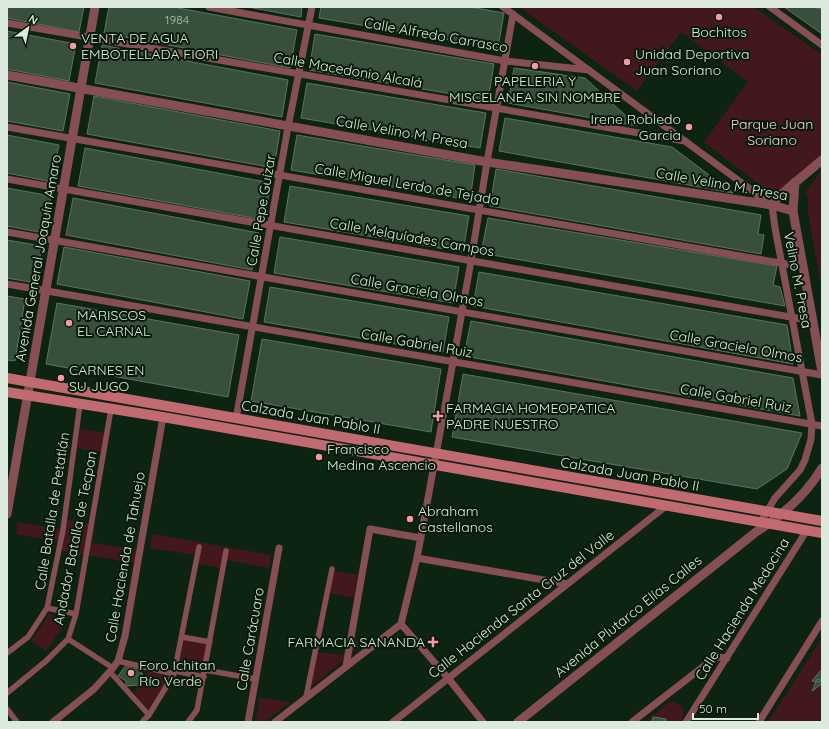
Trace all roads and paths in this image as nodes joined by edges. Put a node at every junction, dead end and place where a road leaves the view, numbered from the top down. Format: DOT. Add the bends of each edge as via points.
graph roads {
  1 [pos="95,7"];
  2 [pos="209,7"];
  3 [pos="312,7"];
  4 [pos="503,7"];
  5 [pos="770,7"];
  6 [pos="513,14"];
  7 [pos="7,24"];
  8 [pos="309,24"];
  9 [pos="90,38"];
  10 [pos="822,45"];
  11 [pos="505,61"];
  12 [pos="589,70"];
  13 [pos="7,74"];
  14 [pos="299,74"];
  15 [pos="82,88"];
  16 [pos="497,109"];
  17 [pos="288,126"];
  18 [pos="7,127"];
  19 [pos="73,139"];
  20 [pos="685,141"];
  21 [pos="822,160"];
  22 [pos="487,162"];
  23 [pos="281,175"];
  24 [pos="7,179"];
  25 [pos="795,182"];
  26 [pos="64,189"];
  27 [pos="770,205"];
  28 [pos="480,210"];
  29 [pos="793,211"];
  30 [pos="271,226"];
  31 [pos="7,232"];
  32 [pos="55,240"];
  33 [pos="471,261"];
  34 [pos="782,263"];
  35 [pos="803,266"];
  36 [pos="262,276"];
  37 [pos="7,284"];
  38 [pos="46,291"];
  39 [pos="462,312"];
  40 [pos="792,318"];
  41 [pos="813,321"];
  42 [pos="252,327"];
  43 [pos="453,362"];
  44 [pos="802,371"];
  45 [pos="822,373"];
  46 [pos="7,378"];
  47 [pos="30,382"];
  48 [pos="7,392"];
  49 [pos="28,396"];
  50 [pos="80,404"];
  51 [pos="111,409"];
  52 [pos="163,417"];
  53 [pos="236,418"];
  54 [pos="812,424"];
  55 [pos="822,426"];
  56 [pos="436,454"];
  57 [pos="434,465"];
  58 [pos="822,468"];
  59 [pos="666,506"];
  60 [pos="766,512"];
  61 [pos="7,514"];
  62 [pos="782,514"];
  63 [pos="822,521"];
  64 [pos="765,523"];
  65 [pos="807,530"];
  66 [pos="822,533"];
  67 [pos="420,538"];
  68 [pos="199,547"];
  69 [pos="279,548"];
  70 [pos="226,551"];
  71 [pos="417,558"];
  72 [pos="332,568"];
  73 [pos="568,584"];
  74 [pos="47,608"];
  75 [pos="76,614"];
  76 [pos="822,621"];
  77 [pos="401,624"];
  78 [pos="182,637"];
  79 [pos="68,639"];
  80 [pos="210,642"];
  81 [pos="7,653"];
  82 [pos="727,658"];
  83 [pos="118,661"];
  84 [pos="346,666"];
  85 [pos="112,670"];
  86 [pos="206,670"];
  87 [pos="174,673"];
  88 [pos="204,677"];
  89 [pos="448,678"];
  90 [pos="256,679"];
  91 [pos="7,693"];
  92 [pos="306,697"];
  93 [pos="7,709"];
  94 [pos="149,715"];
  95 [pos="144,721"];
  96 [pos="17,722"];
  97 [pos="53,722"];
  98 [pos="188,722"];
  99 [pos="248,722"];
  100 [pos="276,722"];
  101 [pos="393,722"];
  102 [pos="484,722"];
  103 [pos="518,722"];
  104 [pos="632,722"];
  105 [pos="686,722"];
  106 [pos="759,722"];
  1 -- 9 [label="street, Avenida General Joaquín Amaro"];
  2 -- 8 [label="street, Calle Alfredo Carrasco"];
  3 -- 8 [label="street, Calle Pepe Guízar"];
  4 -- 6 [label="street"];
  5 -- 10 [label="street"];
  6 -- 11 [label="street"];
  6 -- 12 [label="street"];
  7 -- 9 [label="street, Calle Macedonio Alcalá"];
  8 -- 11 [label="street, Calle Alfredo Carrasco"];
  8 -- 14 [label="street, Calle Pepe Guízar"];
  9 -- 14 [label="street, Calle Macedonio Alcalá"];
  9 -- 15 [label="street, Avenida General Joaquín Amaro"];
  11 -- 12 [label="street, Calle Alfredo Carrasco"];
  11 -- 16 [label="street"];
  12 -- 20 [label="street"];
  13 -- 15 [label="street, Calle Velino M. Presa"];
  14 -- 16 [label="street, Calle Macedonio Alcalá"];
  14 -- 17 [label="street, Calle Pepe Guízar"];
  15 -- 17 [label="street, Calle Velino M. Presa"];
  15 -- 19 [label="street, Avenida General Joaquín Amaro"];
  16 -- 20 [label="street, Calle Macedonio Alcalá"];
  16 -- 22 [label="street"];
  17 -- 22 [label="street, Calle Velino M. Presa"];
  17 -- 23 [label="street, Calle Pepe Guízar"];
  18 -- 19 [label="street, Calle Miguel Lerdo de Tejada"];
  19 -- 23 [label="street, Calle Miguel Lerdo de Tejada"];
  19 -- 26 [label="street, Avenida General Joaquín Amaro"];
  20 -- 27 [label="street"];
  21 -- 25 [label="street"];
  22 -- 27 [label="street, Calle Velino M. Presa"];
  22 -- 28 [label="street"];
  23 -- 28 [label="street, Calle Miguel Lerdo de Tejada"];
  23 -- 30 [label="street, Calle Pepe Guízar"];
  24 -- 26 [label="street, Calle Melquíades Campos"];
  25 -- 27 [label="street"];
  25 -- 29 [label="street"];
  26 -- 30 [label="street, Calle Melquíades Campos"];
  26 -- 32 [label="street, Avenida General Joaquín Amaro"];
  27 -- 29 [label="street, Calle Velino M. Presa"];
  27 -- 34 [label="street, Velino M. Presa"];
  28 -- 33 [label="street"];
  28 -- 34 [label="street, Calle Miguel Lerdo de Tejada"];
  29 -- 35 [label="street"];
  30 -- 33 [label="street, Calle Melquíades Campos"];
  30 -- 36 [label="street, Calle Pepe Guízar"];
  31 -- 32 [label="street, Calle Graciela Olmos"];
  32 -- 36 [label="street, Calle Graciela Olmos"];
  32 -- 38 [label="street, Avenida General Joaquín Amaro"];
  33 -- 39 [label="street"];
  33 -- 40 [label="street, Calle Melquíades Campos"];
  34 -- 35 [label="street, Calle Miguel Lerdo de Tejada"];
  34 -- 40 [label="street, Velino M. Presa"];
  35 -- 41 [label="street"];
  36 -- 39 [label="street, Calle Graciela Olmos"];
  36 -- 42 [label="street, Calle Pepe Guízar"];
  37 -- 38 [label="street, Calle Gabriel Ruiz"];
  38 -- 42 [label="street, Calle Gabriel Ruiz"];
  38 -- 47 [label="street, Avenida General Joaquín Amaro"];
  39 -- 43 [label="street"];
  39 -- 44 [label="street, Calle Graciela Olmos"];
  40 -- 41 [label="street, Calle Melquíades Campos"];
  40 -- 44 [label="street, Velino M. Presa"];
  41 -- 45 [label="street"];
  42 -- 43 [label="street, Calle Gabriel Ruiz"];
  42 -- 53 [label="street, Calle Pepe Guízar"];
  43 -- 54 [label="street, Calle Gabriel Ruiz"];
  43 -- 56 [label="street"];
  44 -- 45 [label="street, Calle Graciela Olmos"];
  44 -- 54 [label="street, Velino M. Presa"];
  46 -- 47 [label="main road, Calzada Juan Pablo II"];
  47 -- 49 [label="street, Avenida General Joaquín Amaro"];
  47 -- 53 [label="main road, Calzada Juan Pablo II"];
  48 -- 49 [label="main road, Calzada Juan Pablo II"];
  49 -- 50 [label="main road, Calzada Juan Pablo II"];
  49 -- 61 [label="street, Avenida General Joaquín Amaro"];
  50 -- 51 [label="main road, Calzada Juan Pablo II"];
  50 -- 74 [label="street, Calle Batalla de Petatlán" via="63,530"];
  51 -- 52 [label="main road, Calzada Juan Pablo II"];
  51 -- 75 [label="street, Andador Batalla de Tecpan"];
  52 -- 57 [label="main road, Calzada Juan Pablo II"];
  52 -- 83 [label="street, Calle Hacienda de Tahuejo" via="125,636"];
  53 -- 56 [label="main road, Calzada Juan Pablo II"];
  54 -- 55 [label="street, Calle Gabriel Ruiz"];
  54 -- 60 [label="street, Velino M. Presa" via="811,439 800,470"];
  56 -- 57 [label="street"];
  56 -- 60 [label="main road, Calzada Juan Pablo II"];
  57 -- 59 [label="main road, Calzada Juan Pablo II"];
  57 -- 67 [label="street"];
  58 -- 62 [label="street, Avenida Plutarco Elías Calles" via="804,494"];
  59 -- 64 [label="main road, Calzada Juan Pablo II"];
  59 -- 73 [label="street, Calle Hacienda Santa Cruz del Valle"];
  60 -- 62 [label="main road, Calzada Juan Pablo II"];
  60 -- 64 [label="street, Avenida Plutarco Elías Calles"];
  62 -- 63 [label="main road, Calzada Juan Pablo II"];
  62 -- 64 [label="street, Avenida Plutarco Elías Calles"];
  64 -- 65 [label="main road, Calzada Juan Pablo II"];
  64 -- 103 [label="street, Avenida Plutarco Elías Calles"];
  65 -- 66 [label="main road, Calzada Juan Pablo II"];
  65 -- 82 [label="street, Calle Hacienda Medocina"];
  67 -- 71 [label="street"];
  67 -- 84 [label="street" via="370,529"];
  68 -- 78 [label="street"];
  69 -- 90 [label="street, Calle Carácuaro"];
  70 -- 80 [label="street"];
  71 -- 73 [label="street"];
  71 -- 77 [label="street"];
  72 -- 92 [label="street"];
  73 -- 89 [label="street, Calle Hacienda Santa Cruz del Valle"];
  74 -- 75 [label="street"];
  74 -- 81 [label="street, Calle Batalla de Petatlán" via="28,637"];
  75 -- 79 [label="street, Andador Batalla de Tecpan"];
  76 -- 106 [label="street"];
  77 -- 84 [label="street"];
  77 -- 89 [label="street"];
  78 -- 80 [label="street"];
  78 -- 87 [label="street"];
  79 -- 85 [label="street"];
  79 -- 91 [label="street, Andador Batalla de Tecpan"];
  80 -- 86 [label="street"];
  82 -- 104 [label="street" via="718,657 709,662"];
  82 -- 105 [label="street, Calle Hacienda Medocina"];
  83 -- 85 [label="street, Calle Hacienda de Tahuejo"];
  83 -- 87 [label="street"];
  84 -- 92 [label="street"];
  85 -- 94 [label="street"];
  85 -- 97 [label="street, Calle Hacienda de Tahuejo" via="94,689"];
  86 -- 88 [label="street"];
  86 -- 90 [label="street"];
  87 -- 88 [label="street"];
  87 -- 94 [label="street"];
  88 -- 98 [label="street" via="197,710"];
  89 -- 101 [label="street, Calle Hacienda Santa Cruz del Valle"];
  89 -- 102 [label="street"];
  90 -- 99 [label="street, Calle Carácuaro"];
  92 -- 100 [label="street"];
  93 -- 96 [label="street"];
  94 -- 95 [label="street"];
}
